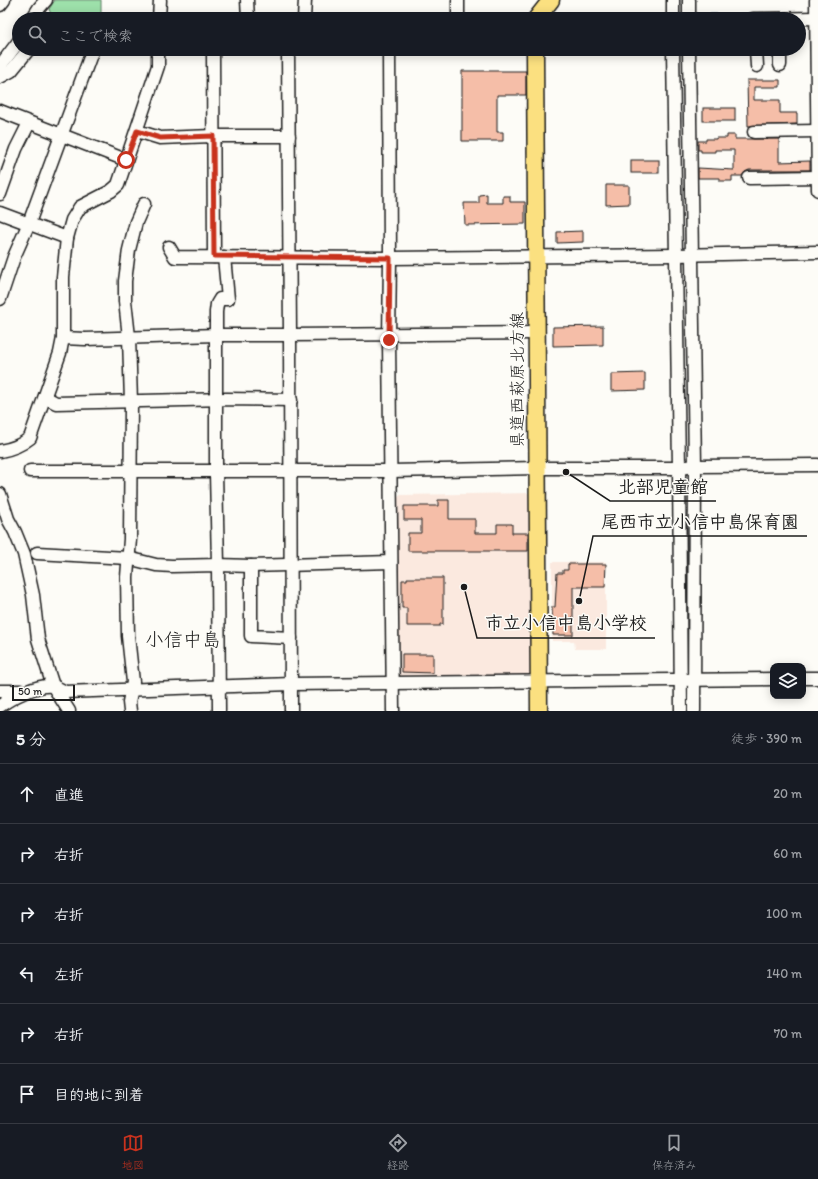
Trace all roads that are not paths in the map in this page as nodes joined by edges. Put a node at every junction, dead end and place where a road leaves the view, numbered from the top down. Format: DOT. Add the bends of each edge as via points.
graph roads {
  1 [pos="4,0"];
  2 [pos="46,0"];
  3 [pos="160,0"];
  4 [pos="247,0"];
  5 [pos="305,0"];
  6 [pos="458,0"];
  7 [pos="551,0"];
  8 [pos="673,0"];
  9 [pos="689,0"];
  10 [pos="816,0"];
  11 [pos="0,4"];
  12 [pos="36,12"];
  13 [pos="159,12"];
  14 [pos="248,12"];
  15 [pos="304,12"];
  16 [pos="458,12"];
  17 [pos="542,12"];
  18 [pos="673,12"];
  19 [pos="689,12"];
  20 [pos="806,18"];
  21 [pos="817,18"];
  22 [pos="12,50"];
  23 [pos="23,56"];
  24 [pos="91,56"];
  25 [pos="158,56"];
  26 [pos="213,56"];
  27 [pos="288,56"];
  28 [pos="389,56"];
  29 [pos="535,56"];
  30 [pos="673,56"];
  31 [pos="689,56"];
  32 [pos="756,56"];
  33 [pos="780,56"];
  34 [pos="780,65"];
  35 [pos="0,66"];
  36 [pos="757,66"];
  37 [pos="0,76"];
  38 [pos="0,111"];
  39 [pos="29,123"];
  40 [pos="137,131"];
  41 [pos="817,131"];
  42 [pos="754,132"];
  43 [pos="62,136"];
  44 [pos="213,136"];
  45 [pos="289,136"];
  46 [pos="126,160"];
  47 [pos="818,176"];
  48 [pos="749,178"];
  49 [pos="818,190"];
  50 [pos="0,194"];
  51 [pos="144,204"];
  52 [pos="0,213"];
  53 [pos="29,223"];
  54 [pos="67,238"];
  55 [pos="169,247"];
  56 [pos="818,252"];
  57 [pos="691,254"];
  58 [pos="676,255"];
  59 [pos="219,256"];
  60 [pos="537,256"];
  61 [pos="290,257"];
  62 [pos="390,258"];
  63 [pos="0,299"];
  64 [pos="536,333"];
  65 [pos="389,334"];
  66 [pos="217,335"];
  67 [pos="290,336"];
  68 [pos="63,338"];
  69 [pos="129,338"];
  70 [pos="45,397"];
  71 [pos="215,400"];
  72 [pos="291,400"];
  73 [pos="131,402"];
  74 [pos="0,451"];
  75 [pos="818,465"];
  76 [pos="695,466"];
  77 [pos="536,468"];
  78 [pos="679,468"];
  79 [pos="290,470"];
  80 [pos="30,471"];
  81 [pos="130,471"];
  82 [pos="390,471"];
  83 [pos="216,472"];
  84 [pos="0,494"];
  85 [pos="37,553"];
  86 [pos="128,558"];
  87 [pos="391,562"];
  88 [pos="218,565"];
  89 [pos="291,565"];
  90 [pos="251,566"];
  91 [pos="291,638"];
  92 [pos="806,678"];
  93 [pos="818,678"];
  94 [pos="770,679"];
  95 [pos="681,680"];
  96 [pos="695,680"];
  97 [pos="539,681"];
  98 [pos="392,683"];
  99 [pos="291,684"];
  100 [pos="53,686"];
  101 [pos="219,687"];
  102 [pos="132,690"];
  103 [pos="27,691"];
  104 [pos="0,692"];
  105 [pos="0,706"];
  106 [pos="69,711"];
  107 [pos="130,711"];
  108 [pos="219,711"];
  109 [pos="291,711"];
  110 [pos="393,711"];
  111 [pos="539,711"];
  112 [pos="680,711"];
  113 [pos="694,711"];
  1 -- 11 [label="street"];
  2 -- 12 [label="street"];
  3 -- 13 [label="street"];
  4 -- 14 [label="street"];
  5 -- 15 [label="street"];
  6 -- 16 [label="street"];
  7 -- 17 [label="main road"];
  8 -- 18 [label="street"];
  9 -- 19 [label="street"];
  10 -- 21 [label="street"];
  20 -- 21 [label="street"];
  21 -- 41 [label="street"];
  22 -- 35 [label="street"];
  23 -- 37 [label="street" via="11,71"];
  24 -- 43 [label="street"];
  25 -- 40 [label="street" via="158,66"];
  26 -- 44 [label="street"];
  27 -- 45 [label="street"];
  28 -- 62 [label="street"];
  29 -- 60 [label="main road, 県道西萩原北方線"];
  30 -- 58 [label="street"];
  31 -- 57 [label="street"];
  32 -- 36 [label="street"];
  33 -- 34 [label="street"];
  38 -- 39 [label="street"];
  39 -- 43 [label="street"];
  39 -- 50 [label="street" via="16,149"];
  40 -- 44 [label="street" via="160,138"];
  40 -- 46 [label="street"];
  41 -- 42 [label="street"];
  41 -- 47 [label="street"];
  43 -- 46 [label="street"];
  43 -- 53 [label="street"];
  44 -- 45 [label="street"];
  44 -- 59 [label="street"];
  45 -- 61 [label="street"];
  46 -- 54 [label="street" via="118,186 80,207 72,220"];
  47 -- 48 [label="street"];
  47 -- 49 [label="street"];
  51 -- 69 [label="street" via="136,222 125,281"];
  52 -- 53 [label="street"];
  53 -- 54 [label="street"];
  53 -- 63 [label="street"];
  54 -- 68 [label="street" via="63,277"];
  55 -- 59 [label="street" via="174,257"];
  56 -- 57 [label="street"];
  57 -- 58 [label="street"];
  57 -- 76 [label="street"];
  58 -- 60 [label="street"];
  58 -- 78 [label="street"];
  59 -- 61 [label="street"];
  59 -- 66 [label="street" via="228,299 220,299 217,304"];
  60 -- 62 [label="street"];
  60 -- 64 [label="main road, 県道西萩原北方線"];
  61 -- 62 [label="street"];
  61 -- 67 [label="street"];
  62 -- 65 [label="street"];
  64 -- 65 [label="street"];
  64 -- 77 [label="main road, 県道西萩原北方線"];
  65 -- 67 [label="street"];
  65 -- 82 [label="street"];
  66 -- 67 [label="street"];
  66 -- 69 [label="street"];
  66 -- 71 [label="street"];
  67 -- 72 [label="street"];
  68 -- 69 [label="street"];
  68 -- 70 [label="street"];
  69 -- 73 [label="street"];
  70 -- 73 [label="street" via="56,403"];
  70 -- 74 [label="street" via="30,438 20,446"];
  71 -- 72 [label="street"];
  71 -- 73 [label="street"];
  71 -- 83 [label="street"];
  72 -- 79 [label="street"];
  73 -- 81 [label="street"];
  75 -- 76 [label="street"];
  76 -- 78 [label="street"];
  76 -- 96 [label="street"];
  77 -- 78 [label="street"];
  77 -- 82 [label="street"];
  77 -- 97 [label="main road, 県道西萩原北方線"];
  78 -- 95 [label="street"];
  79 -- 82 [label="street"];
  79 -- 83 [label="street"];
  79 -- 89 [label="street"];
  80 -- 81 [label="street"];
  81 -- 83 [label="street"];
  81 -- 86 [label="street"];
  82 -- 87 [label="street"];
  83 -- 88 [label="street"];
  84 -- 100 [label="street" via="8,520 24,554 33,595 38,639"];
  85 -- 86 [label="street"];
  86 -- 88 [label="street" via="156,565"];
  86 -- 102 [label="street" via="128,636"];
  87 -- 89 [label="street"];
  87 -- 98 [label="street"];
  88 -- 90 [label="street"];
  88 -- 101 [label="street"];
  89 -- 90 [label="street"];
  89 -- 91 [label="street"];
  90 -- 91 [label="street" via="251,636"];
  91 -- 99 [label="street"];
  92 -- 93 [label="street"];
  94 -- 96 [label="street"];
  95 -- 96 [label="street"];
  95 -- 97 [label="street"];
  95 -- 112 [label="street"];
  96 -- 113 [label="street"];
  97 -- 98 [label="street"];
  97 -- 111 [label="main road, 県道西萩原北方線"];
  98 -- 99 [label="street"];
  98 -- 110 [label="street"];
  99 -- 101 [label="street"];
  99 -- 109 [label="street"];
  100 -- 102 [label="street" via="65,692"];
  100 -- 103 [label="street"];
  100 -- 106 [label="street"];
  101 -- 102 [label="street"];
  101 -- 108 [label="street"];
  102 -- 107 [label="street"];
  103 -- 104 [label="street"];
  103 -- 105 [label="street"];
}
